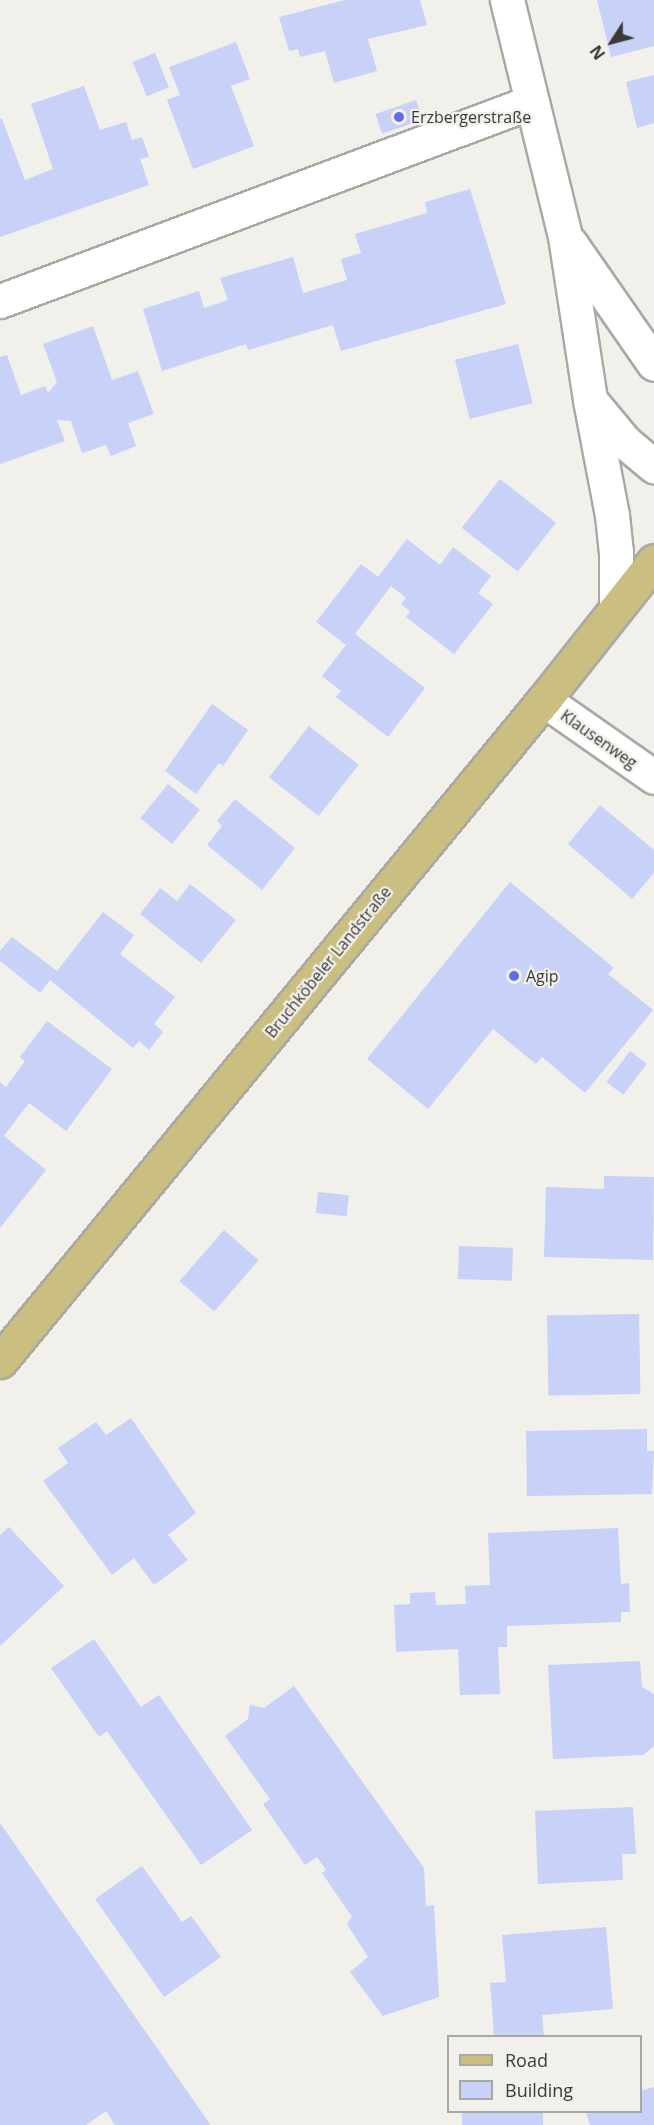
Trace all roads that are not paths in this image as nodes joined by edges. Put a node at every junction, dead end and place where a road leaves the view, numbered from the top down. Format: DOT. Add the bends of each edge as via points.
graph roads {
  1 [pos="507,0"];
  2 [pos="531,102"];
  3 [pos="566,236"];
  4 [pos="0,301"];
  5 [pos="645,341"];
  6 [pos="654,364"];
  7 [pos="590,400"];
  8 [pos="654,466"];
  9 [pos="654,561"];
  10 [pos="616,608"];
  11 [pos="544,700"];
  12 [pos="654,777"];
  13 [pos="0,1361"];
  1 -- 2 [label="street"];
  2 -- 3 [label="street"];
  2 -- 4 [label="street"];
  3 -- 5 [label="street"];
  3 -- 7 [label="street"];
  5 -- 6 [label="street"];
  7 -- 8 [label="street" via="625,442"];
  7 -- 10 [label="street" via="612,515"];
  9 -- 10 [label="main road, Bruchköbeler Landstraße"];
  10 -- 11 [label="main road, Bruchköbeler Landstraße"];
  11 -- 12 [label="street, Klausenweg"];
  11 -- 13 [label="main road, Bruchköbeler Landstraße"];
}
